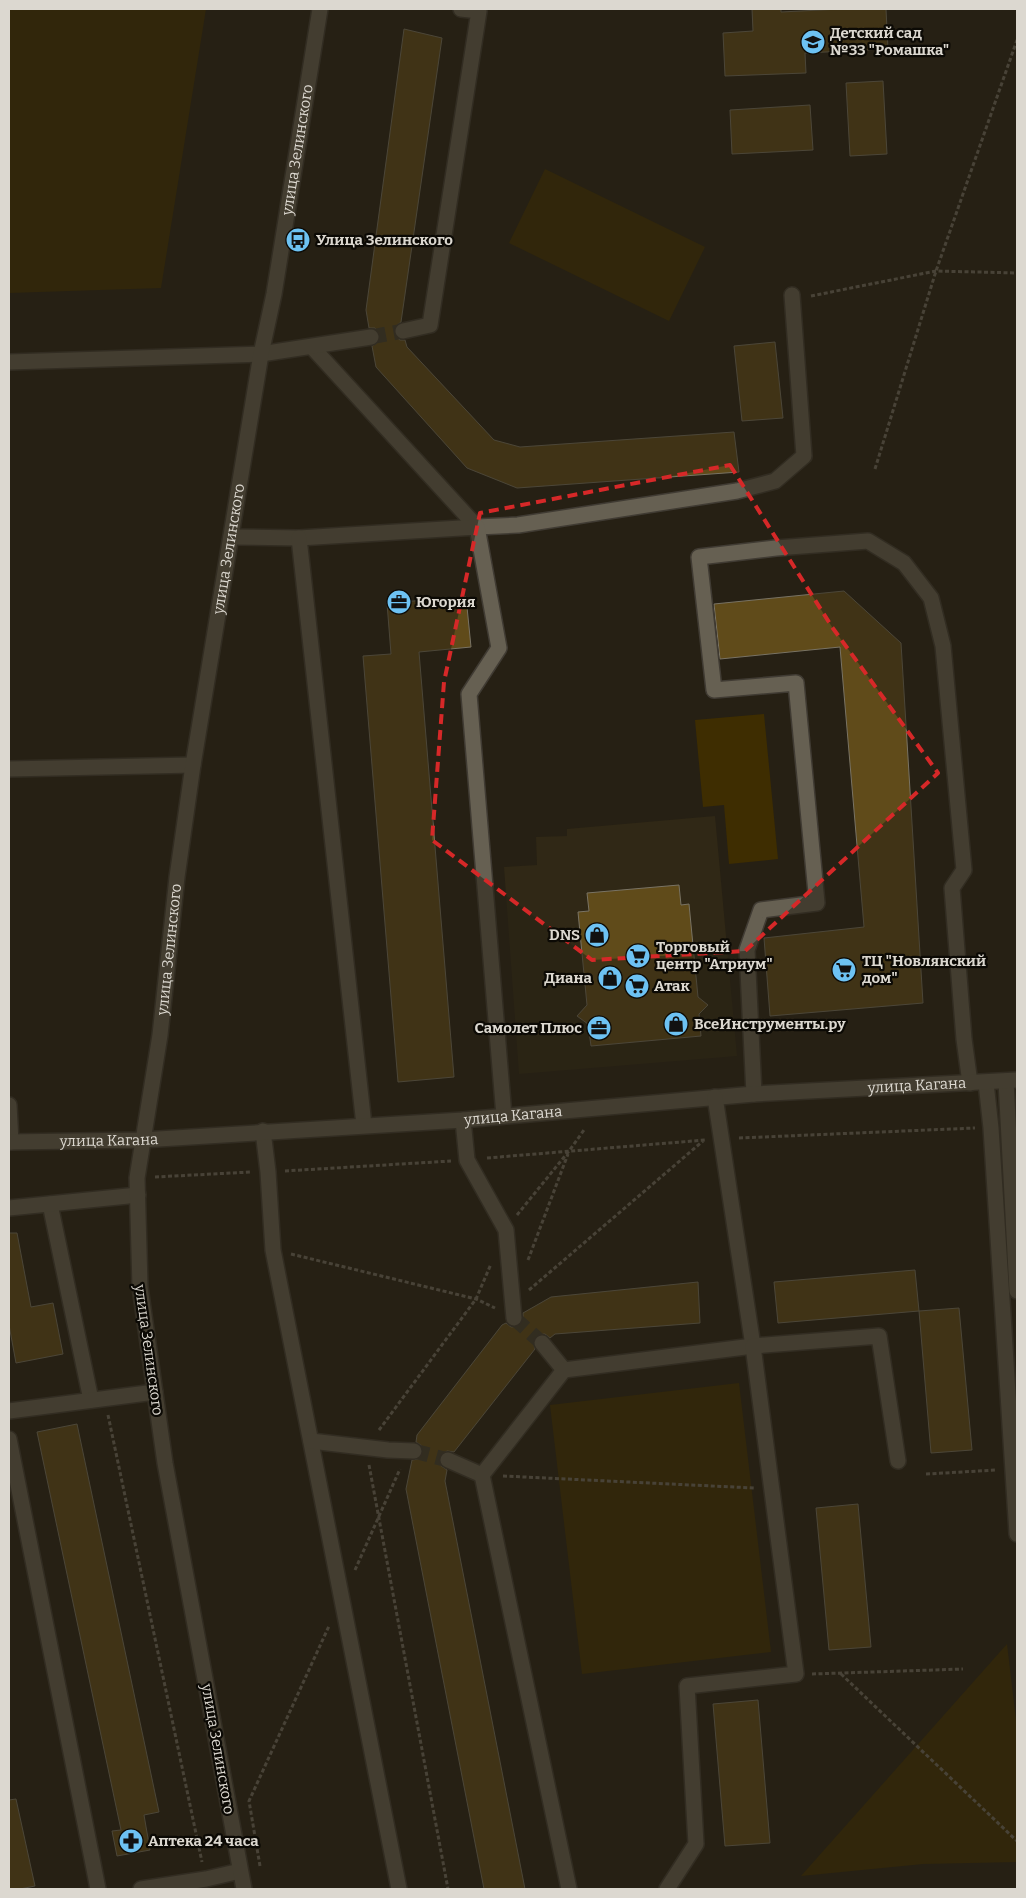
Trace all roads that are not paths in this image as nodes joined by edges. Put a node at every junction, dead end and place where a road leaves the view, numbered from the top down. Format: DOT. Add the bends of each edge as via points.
graph roads {
  1 [pos="320,9"];
  2 [pos="461,9"];
  3 [pos="792,295"];
  4 [pos="403,330"];
  5 [pos="371,337"];
  6 [pos="312,347"];
  7 [pos="261,354"];
  8 [pos="9,362"];
  9 [pos="477,527"];
  10 [pos="231,537"];
  11 [pos="299,538"];
  12 [pos="194,766"];
  13 [pos="9,769"];
  14 [pos="1012,1081"];
  15 [pos="970,1083"];
  16 [pos="986,1083"];
  17 [pos="754,1094"];
  18 [pos="716,1097"];
  19 [pos="9,1105"];
  20 [pos="504,1116"];
  21 [pos="463,1120"];
  22 [pos="364,1125"];
  23 [pos="263,1131"];
  24 [pos="142,1140"];
  25 [pos="10,1142"];
  26 [pos="138,1195"];
  27 [pos="50,1204"];
  28 [pos="9,1208"];
  29 [pos="1017,1291"];
  30 [pos="514,1318"];
  31 [pos="542,1343"];
  32 [pos="754,1346"];
  33 [pos="564,1370"];
  34 [pos="155,1392"];
  35 [pos="97,1399"];
  36 [pos="9,1411"];
  37 [pos="9,1439"];
  38 [pos="311,1442"];
  39 [pos="410,1451"];
  40 [pos="448,1460"];
  41 [pos="898,1461"];
  42 [pos="482,1474"];
  43 [pos="1017,1534"];
  44 [pos="240,1871"];
  45 [pos="98,1889"];
  46 [pos="141,1889"];
  47 [pos="244,1889"];
  48 [pos="399,1889"];
  49 [pos="569,1889"];
  50 [pos="667,1889"];
  1 -- 7 [label="street, улица Зелинского" via="274,294"];
  2 -- 4 [label="street" via="479,11 430,324"];
  3 -- 9 [label="street" via="804,456 775,481 737,491 518,525"];
  5 -- 6 [label="street"];
  6 -- 7 [label="street"];
  6 -- 9 [label="street"];
  7 -- 8 [label="street"];
  7 -- 10 [label="street, улица Зелинского"];
  9 -- 11 [label="street"];
  9 -- 20 [label="street" via="499,648 469,694"];
  10 -- 11 [label="street"];
  10 -- 12 [label="street, улица Зелинского"];
  11 -- 22 [label="street"];
  12 -- 13 [label="street"];
  12 -- 24 [label="street, улица Зелинского" via="177,876 160,1035"];
  14 -- 16 [label="street, улица Кагана"];
  14 -- 29 [label="street"];
  15 -- 16 [label="street, улица Кагана"];
  15 -- 17 [label="street, улица Кагана"];
  15 -- 17 [label="street" via="952,888 964,870 943,646 931,598 904,563 868,541 699,557 714,690 796,683 797,692 817,902 761,910 747,950"];
  16 -- 43 [label="street"];
  17 -- 18 [label="street, улица Кагана"];
  18 -- 20 [label="street, улица Кагана"];
  18 -- 32 [label="street"];
  19 -- 25 [label="street"];
  20 -- 21 [label="street, улица Кагана"];
  21 -- 22 [label="street, улица Кагана"];
  21 -- 30 [label="street" via="467,1160 506,1230"];
  22 -- 23 [label="street, улица Кагана"];
  23 -- 24 [label="street, улица Кагана"];
  23 -- 38 [label="street" via="273,1250"];
  24 -- 25 [label="street, улица Кагана"];
  24 -- 26 [label="street, улица Зелинского"];
  26 -- 27 [label="street"];
  26 -- 34 [label="street, улица Зелинского" via="140,1287"];
  27 -- 28 [label="street"];
  27 -- 35 [label="street"];
  31 -- 33 [label="street"];
  32 -- 33 [label="street"];
  32 -- 41 [label="street" via="879,1336"];
  32 -- 50 [label="street" via="796,1674 687,1686 696,1844"];
  33 -- 42 [label="street"];
  34 -- 35 [label="street"];
  34 -- 44 [label="street, улица Зелинского" via="165,1463"];
  35 -- 36 [label="street"];
  37 -- 45 [label="street"];
  38 -- 39 [label="street"];
  38 -- 48 [label="street"];
  40 -- 42 [label="street"];
  42 -- 49 [label="street"];
  44 -- 46 [label="street"];
  44 -- 47 [label="street, улица Зелинского"];
}
